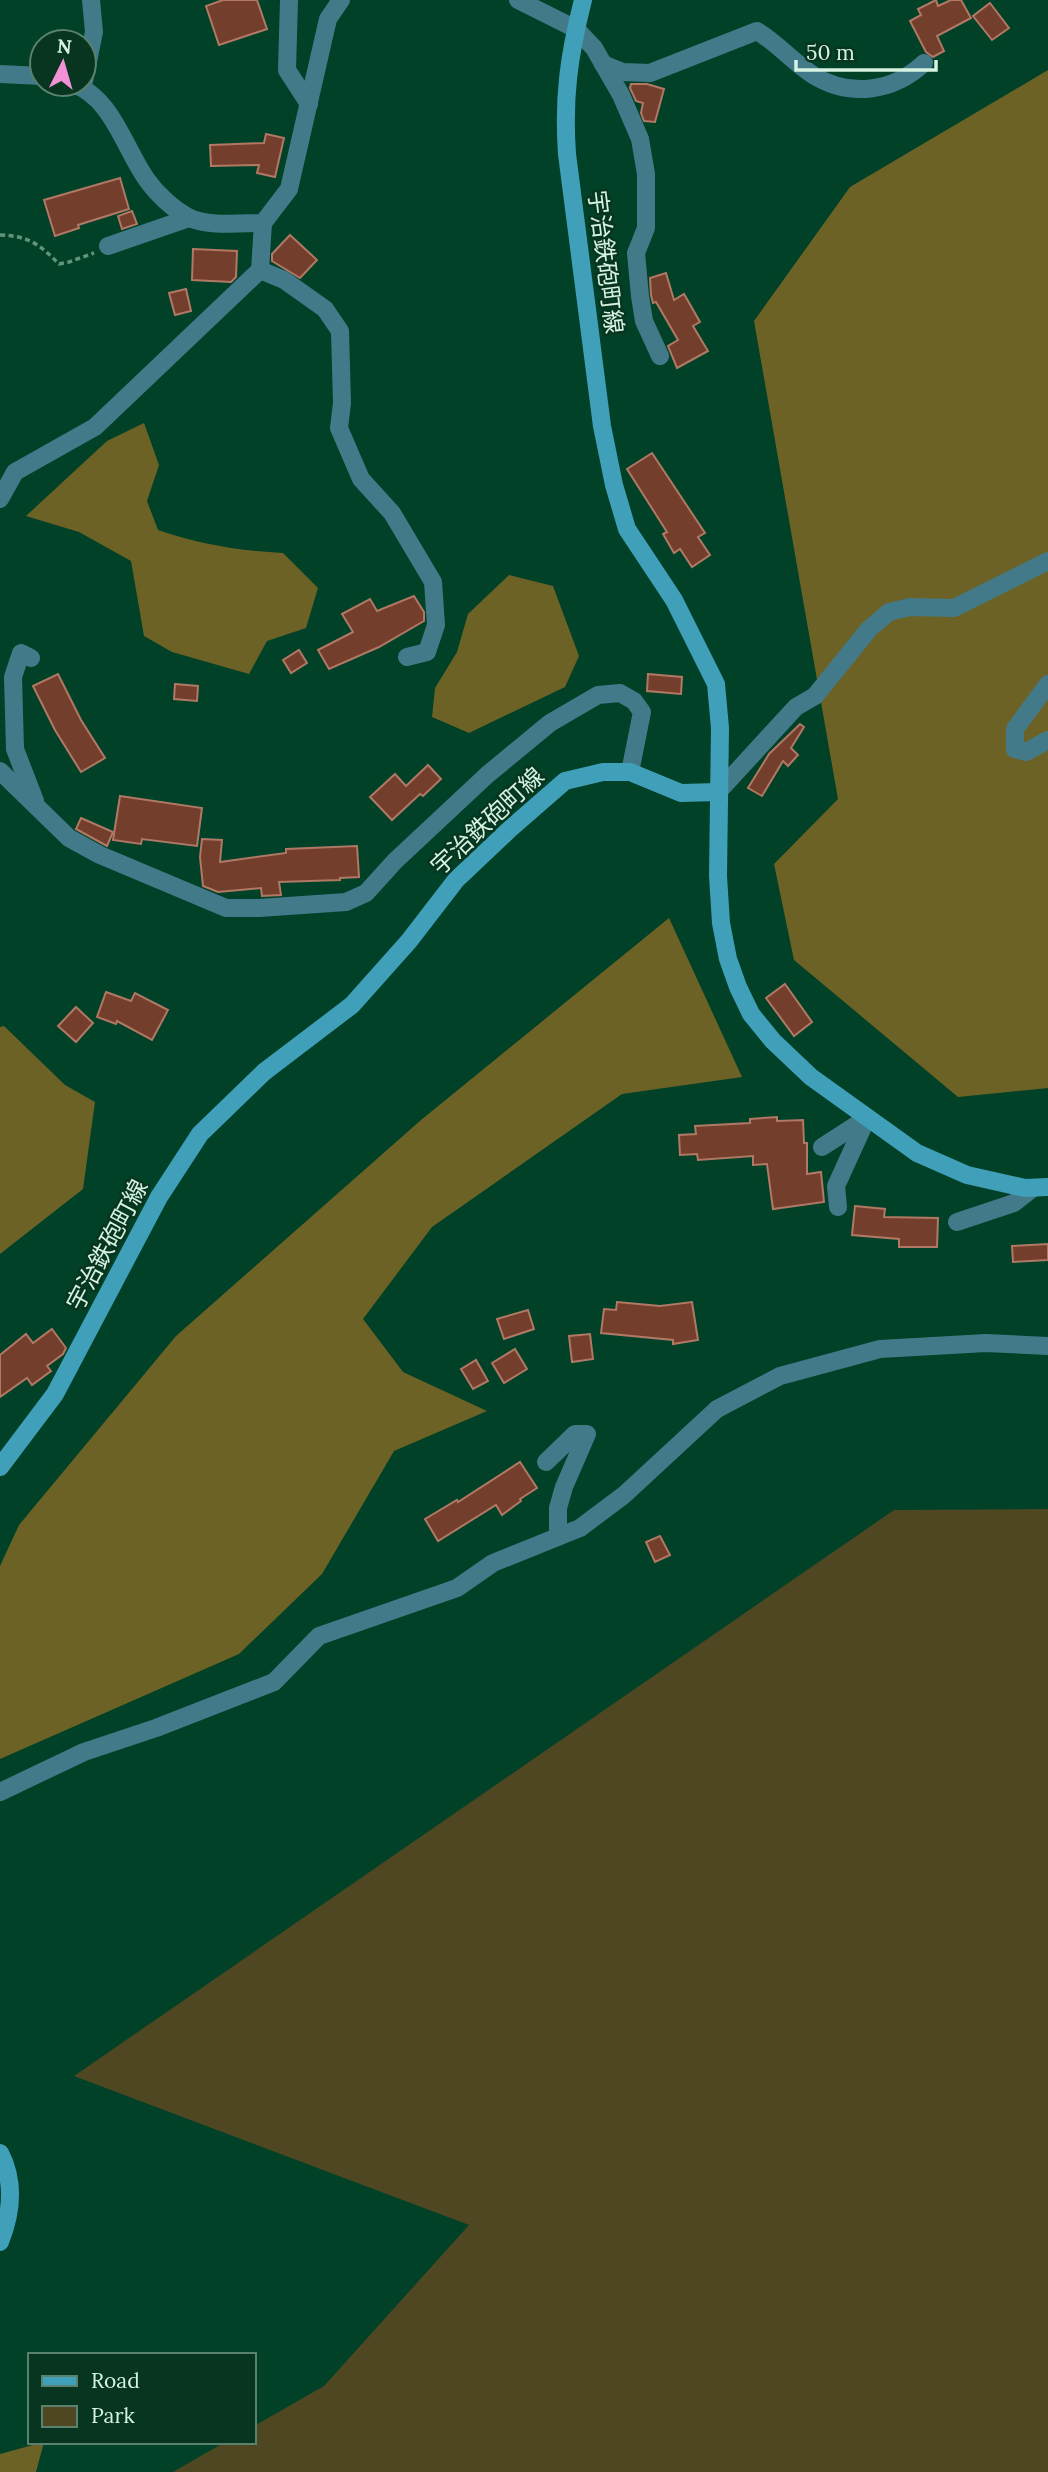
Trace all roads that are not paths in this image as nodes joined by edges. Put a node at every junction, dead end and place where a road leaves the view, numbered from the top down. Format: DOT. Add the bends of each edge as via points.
graph roads {
  1 [pos="91,0"];
  2 [pos="289,0"];
  3 [pos="341,0"];
  4 [pos="518,0"];
  5 [pos="583,0"];
  6 [pos="94,28"];
  7 [pos="576,29"];
  8 [pos="924,63"];
  9 [pos="603,64"];
  10 [pos="0,74"];
  11 [pos="28,75"];
  12 [pos="94,98"];
  13 [pos="309,104"];
  14 [pos="189,218"];
  15 [pos="263,223"];
  16 [pos="108,246"];
  17 [pos="260,270"];
  18 [pos="660,356"];
  19 [pos="0,499"];
  20 [pos="1048,561"];
  21 [pos="407,657"];
  22 [pos="32,658"];
  23 [pos="1048,684"];
  24 [pos="1048,740"];
  25 [pos="0,771"];
  26 [pos="631,772"];
  27 [pos="718,792"];
  28 [pos="37,808"];
  29 [pos="867,1118"];
  30 [pos="822,1147"];
  31 [pos="1041,1187"];
  32 [pos="838,1207"];
  33 [pos="957,1222"];
  34 [pos="1048,1346"];
  35 [pos="546,1462"];
  36 [pos="0,1467"];
  37 [pos="558,1537"];
  38 [pos="0,1792"];
  39 [pos="0,2153"];
  40 [pos="0,2242"];
  1 -- 6 [label="street"];
  2 -- 13 [label="street" via="287,70"];
  3 -- 13 [label="street" via="328,19"];
  4 -- 7 [label="street"];
  5 -- 7 [label="main road, 宇治鉄砲町線"];
  7 -- 9 [label="street"];
  7 -- 27 [label="main road, 宇治鉄砲町線" via="564,113 602,426 627,529 674,600 716,684"];
  8 -- 9 [label="street" via="894,83 866,91 843,87 814,76 757,31 650,73 624,72"];
  9 -- 18 [label="street" via="640,139 646,174 646,228 636,253 644,321"];
  10 -- 11 [label="street"];
  12 -- 14 [label="street" via="109,114 147,180"];
  13 -- 15 [label="street" via="289,189"];
  14 -- 15 [label="street"];
  14 -- 16 [label="street"];
  15 -- 17 [label="street"];
  17 -- 19 [label="street" via="95,427 15,472"];
  17 -- 21 [label="street" via="284,280 325,309 340,331 339,428 361,479 392,513 433,582 436,625 427,652"];
  20 -- 27 [label="street" via="954,608 888,611 816,696 796,707"];
  22 -- 28 [label="street" via="21,653 13,677 12,708 15,749"];
  23 -- 24 [label="street" via="1015,729 1015,749 1026,751"];
  25 -- 28 [label="street"];
  26 -- 27 [label="main road, 宇治鉄砲町線" via="681,793"];
  26 -- 28 [label="street" via="642,712 620,694 598,695 530,737 366,893 346,902 259,908 226,908 100,855 69,838"];
  26 -- 36 [label="main road, 宇治鉄砲町線" via="603,772 565,781 456,880 352,1005 264,1072 200,1134 159,1197 55,1394"];
  27 -- 29 [label="main road" via="720,923 738,987 751,1014 773,1041 811,1077"];
  29 -- 30 [label="street"];
  29 -- 31 [label="main road" via="917,1153 967,1175"];
  29 -- 32 [label="street" via="836,1186"];
  31 -- 33 [label="street" via="1014,1203"];
  34 -- 37 [label="street" via="986,1343 880,1349 780,1376 717,1409 624,1495 580,1528"];
  35 -- 37 [label="street" via="575,1434 587,1434 558,1508"];
  37 -- 38 [label="street" via="493,1563 457,1588 319,1636 274,1682 84,1752"];
  39 -- 40 [label="main road" via="11,2183 10,2212"];
}
